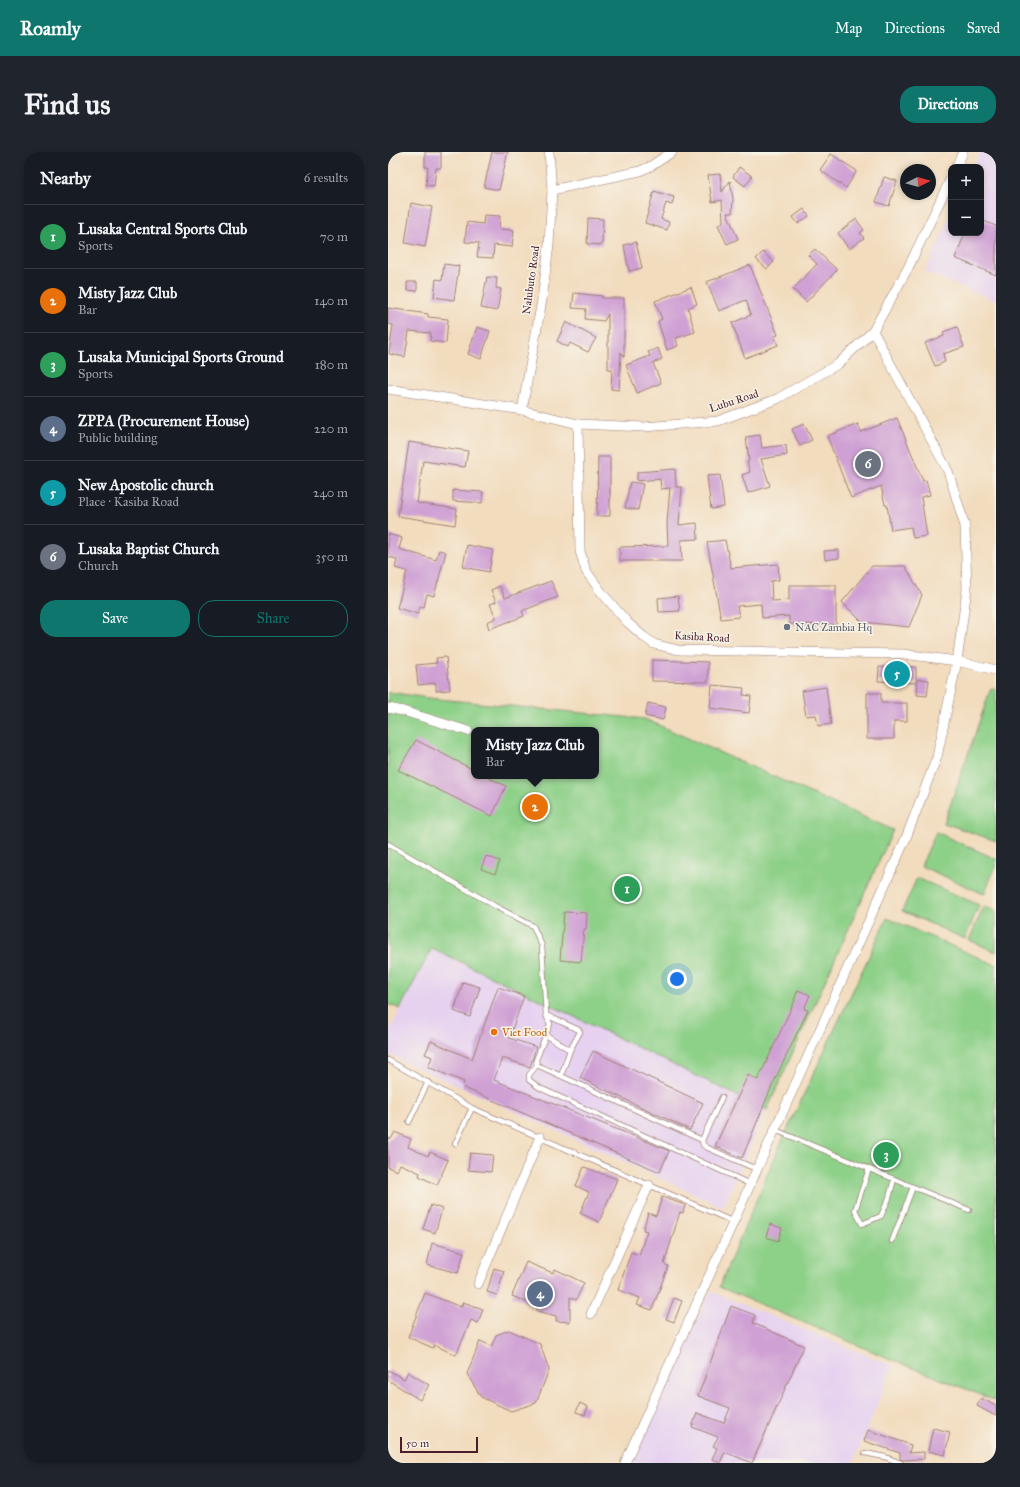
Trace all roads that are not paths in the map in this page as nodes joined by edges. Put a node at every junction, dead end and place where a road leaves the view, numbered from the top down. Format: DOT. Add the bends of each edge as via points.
graph roads {
  1 [pos="549,152"];
  2 [pos="672,152"];
  3 [pos="962,152"];
  4 [pos="957,164"];
  5 [pos="948,184"];
  6 [pos="552,190"];
  7 [pos="873,331"];
  8 [pos="388,389"];
  9 [pos="522,410"];
  10 [pos="578,424"];
  11 [pos="957,661"];
  12 [pos="996,670"];
  13 [pos="388,708"];
  14 [pos="468,731"];
  15 [pos="388,844"];
  16 [pos="546,1015"];
  17 [pos="546,1035"];
  18 [pos="570,1050"];
  19 [pos="388,1060"];
  20 [pos="537,1065"];
  21 [pos="562,1076"];
  22 [pos="428,1082"];
  23 [pos="722,1097"];
  24 [pos="472,1108"];
  25 [pos="409,1122"];
  26 [pos="775,1130"];
  27 [pos="540,1137"];
  28 [pos="702,1140"];
  29 [pos="455,1144"];
  30 [pos="756,1169"];
  31 [pos="869,1169"];
  32 [pos="894,1179"];
  33 [pos="750,1184"];
  34 [pos="649,1185"];
  35 [pos="913,1187"];
  36 [pos="969,1210"];
  37 [pos="734,1222"];
  38 [pos="892,1241"];
  39 [pos="478,1284"];
  40 [pos="591,1314"];
  41 [pos="865,1453"];
  42 [pos="625,1463"];
  43 [pos="901,1463"];
  1 -- 6 [label="street, Nalubuto Road"];
  2 -- 6 [label="street" via="640,171"];
  3 -- 4 [label="street"];
  5 -- 7 [label="street, Lubu Road" via="908,268"];
  6 -- 9 [label="street, Nalubuto Road" via="542,300"];
  7 -- 10 [label="street, Lubu Road" via="838,364 777,399 718,421 644,427"];
  7 -- 11 [label="street" via="948,471 965,526 967,589"];
  8 -- 9 [label="street, Lubu Road"];
  9 -- 10 [label="street, Lubu Road"];
  10 -- 11 [label="street, Kasiba Road" via="580,551 586,571 627,622 654,644 678,650 903,654"];
  11 -- 12 [label="street, Kasiba Road"];
  11 -- 26 [label="street" via="937,757 906,838"];
  13 -- 14 [label="street"];
  15 -- 16 [label="lane" via="533,926 542,946"];
  16 -- 17 [label="lane" via="550,1024"];
  16 -- 18 [label="lane" via="579,1030"];
  17 -- 18 [label="lane"];
  17 -- 20 [label="lane" via="536,1060"];
  18 -- 21 [label="lane"];
  19 -- 22 [label="lane"];
  20 -- 21 [label="lane"];
  20 -- 33 [label="lane" via="529,1075 529,1080 540,1088"];
  21 -- 28 [label="lane"];
  22 -- 24 [label="lane"];
  22 -- 25 [label="lane"];
  23 -- 28 [label="lane"];
  24 -- 27 [label="lane"];
  24 -- 29 [label="lane"];
  26 -- 30 [label="street"];
  26 -- 31 [label="lane"];
  27 -- 34 [label="lane"];
  27 -- 39 [label="street"];
  28 -- 30 [label="lane" via="703,1145 708,1148"];
  30 -- 33 [label="street"];
  31 -- 32 [label="lane"];
  31 -- 32 [label="lane" via="855,1210 862,1224 881,1216"];
  32 -- 35 [label="lane"];
  33 -- 37 [label="street"];
  34 -- 37 [label="lane"];
  34 -- 40 [label="street"];
  35 -- 36 [label="lane"];
  35 -- 38 [label="lane"];
  37 -- 42 [label="street"];
  41 -- 43 [label="lane"];
}
